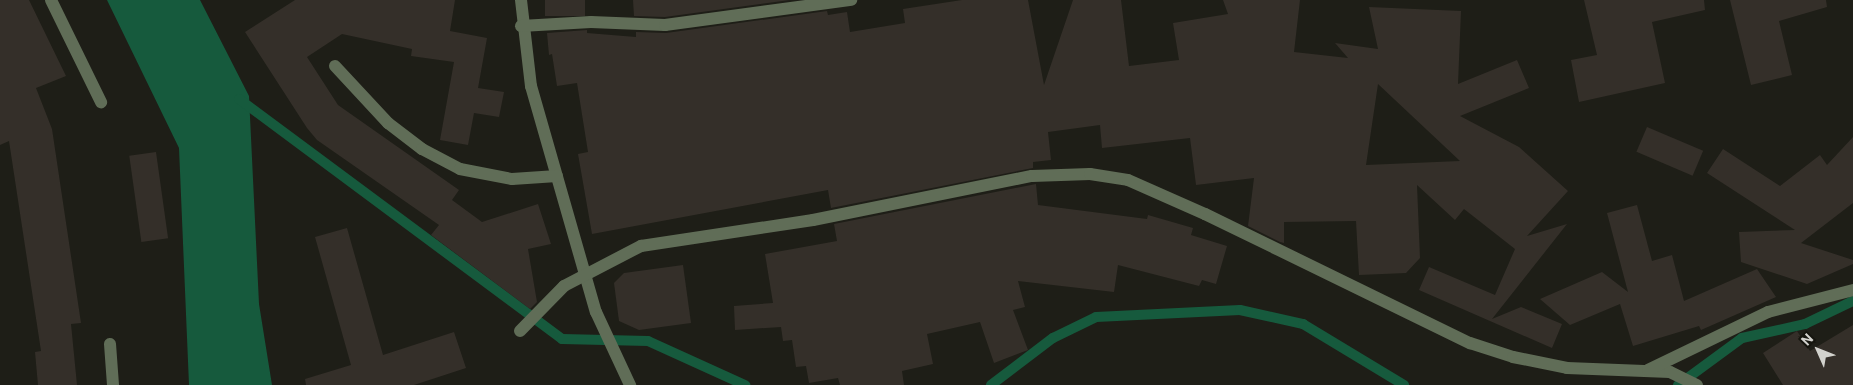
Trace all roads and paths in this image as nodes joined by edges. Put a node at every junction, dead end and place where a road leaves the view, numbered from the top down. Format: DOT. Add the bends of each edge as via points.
graph roads {
  1 [pos="52,0"];
  2 [pos="521,0"];
  3 [pos="851,0"];
  4 [pos="521,26"];
  5 [pos="335,66"];
  6 [pos="101,102"];
  7 [pos="557,176"];
  8 [pos="585,272"];
  9 [pos="1853,290"];
  10 [pos="520,331"];
  11 [pos="110,344"];
  12 [pos="1648,370"];
  13 [pos="113,385"];
  14 [pos="630,385"];
  15 [pos="1696,385"];
  1 -- 6 [label="street"];
  2 -- 4 [label="street"];
  3 -- 4 [label="street" via="665,25 591,22"];
  4 -- 7 [label="street" via="531,86"];
  5 -- 7 [label="street" via="388,123 422,149 460,169 512,179"];
  7 -- 8 [label="street"];
  8 -- 10 [label="street" via="564,286"];
  8 -- 12 [label="street" via="641,246 813,220 1032,176 1090,174 1128,180 1206,214 1470,343 1514,357 1567,368"];
  8 -- 14 [label="street" via="596,312"];
  9 -- 12 [label="street" via="1768,312"];
  11 -- 13 [label="street"];
  12 -- 15 [label="street" via="1670,372"];
}
